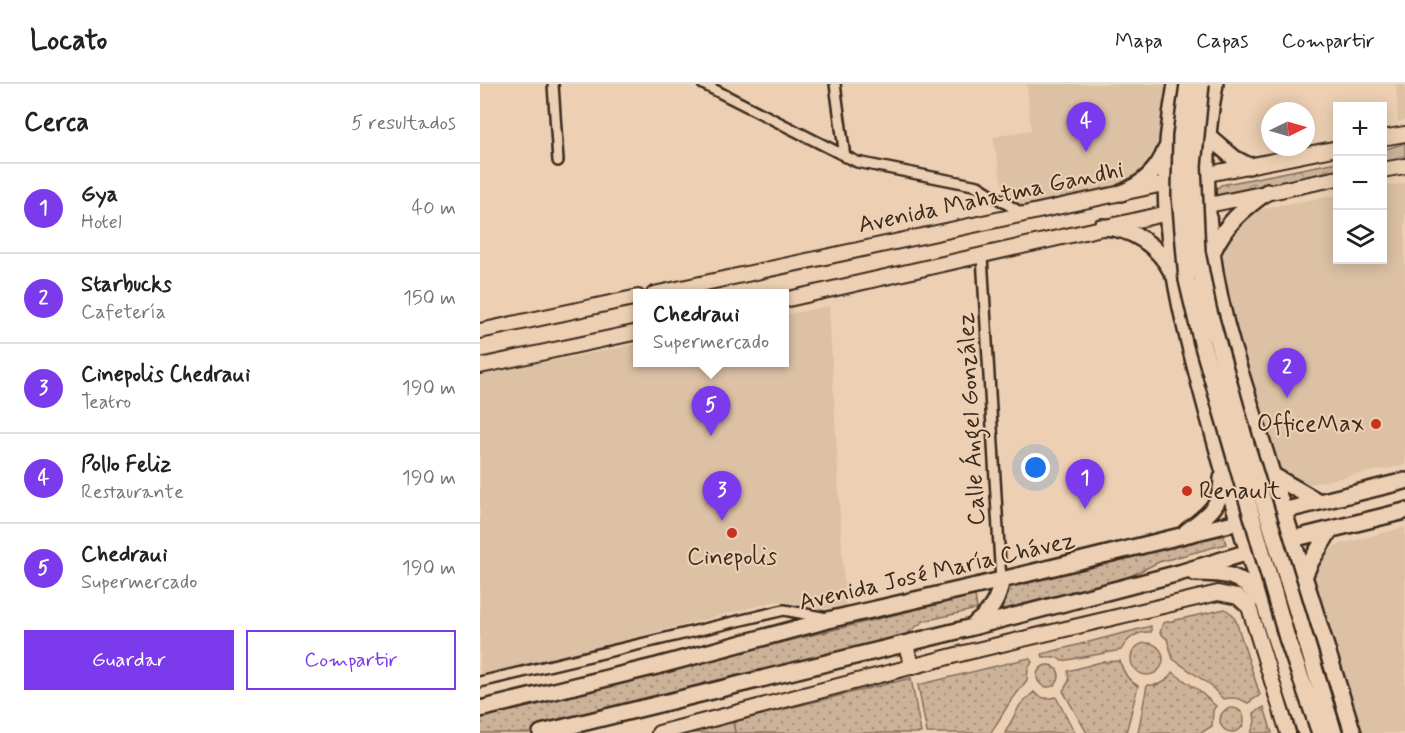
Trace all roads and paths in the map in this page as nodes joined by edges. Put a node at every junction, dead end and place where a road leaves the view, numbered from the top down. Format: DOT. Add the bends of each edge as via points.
graph roads {
  1 [pos="553,84"];
  2 [pos="703,84"];
  3 [pos="834,84"];
  4 [pos="1176,84"];
  5 [pos="1188,84"];
  6 [pos="1201,84"];
  7 [pos="1215,84"];
  8 [pos="1169,131"];
  9 [pos="1405,134"];
  10 [pos="1208,136"];
  11 [pos="1387,137"];
  12 [pos="1333,149"];
  13 [pos="1167,153"];
  14 [pos="1208,154"];
  15 [pos="845,157"];
  16 [pos="558,161"];
  17 [pos="1249,166"];
  18 [pos="1405,166"];
  19 [pos="1387,169"];
  20 [pos="1207,174"];
  21 [pos="1333,179"];
  22 [pos="1166,183"];
  23 [pos="1267,192"];
  24 [pos="1121,193"];
  25 [pos="1207,205"];
  26 [pos="1168,213"];
  27 [pos="1023,214"];
  28 [pos="1101,227"];
  29 [pos="1212,254"];
  30 [pos="982,256"];
  31 [pos="1176,280"];
  32 [pos="677,289"];
  33 [pos="633,298"];
  34 [pos="789,299"];
  35 [pos="1220,301"];
  36 [pos="1182,307"];
  37 [pos="480,331"];
  38 [pos="633,333"];
  39 [pos="480,366"];
  40 [pos="1223,466"];
  41 [pos="1272,475"];
  42 [pos="1405,481"];
  43 [pos="1319,502"];
  44 [pos="1284,511"];
  45 [pos="1405,511"];
  46 [pos="1238,522"];
  47 [pos="1330,530"];
  48 [pos="1180,536"];
  49 [pos="1292,539"];
  50 [pos="1247,552"];
  51 [pos="1179,573"];
  52 [pos="1304,577"];
  53 [pos="1001,580"];
  54 [pos="1259,613"];
  55 [pos="832,619"];
  56 [pos="964,629"];
  57 [pos="905,644"];
  58 [pos="964,653"];
  59 [pos="913,667"];
  60 [pos="480,682"];
  61 [pos="1289,683"];
  62 [pos="1340,692"];
  63 [pos="480,709"];
  64 [pos="541,733"];
  65 [pos="659,733"];
  66 [pos="1288,733"];
  67 [pos="1305,733"];
  68 [pos="1320,733"];
  69 [pos="1334,733"];
  70 [pos="1353,733"];
  1 -- 16 [label="street"];
  2 -- 15 [label="street"];
  3 -- 15 [label="street"];
  4 -- 8 [label="main road"];
  5 -- 68 [label="main road, bridge" via="1181,136 1180,195 1187,280 1283,627"];
  6 -- 69 [label="main road, bridge" via="1194,186 1197,252 1208,308"];
  7 -- 10 [label="main road"];
  8 -- 13 [label="main road"];
  8 -- 24 [label="main road" via="1165,152 1154,171"];
  9 -- 11 [label="main road"];
  10 -- 14 [label="main road"];
  10 -- 17 [label="main road"];
  12 -- 17 [label="main road, Avenida Mahatma Gandhi"];
  13 -- 14 [label="main road" via="1176,164 1189,166"];
  13 -- 22 [label="main road"];
  14 -- 20 [label="main road"];
  15 -- 27 [label="street" via="978,186"];
  17 -- 20 [label="main road, Avenida Mahatma Gandhi"];
  18 -- 19 [label="main road"];
  20 -- 22 [label="main road, Avenida Mahatma Gandhi"];
  20 -- 25 [label="main road"];
  21 -- 23 [label="main road"];
  22 -- 24 [label="main road, Avenida Mahatma Gandhi"];
  22 -- 26 [label="main road"];
  23 -- 25 [label="main road"];
  23 -- 29 [label="main road" via="1222,232"];
  24 -- 27 [label="main road, Avenida Mahatma Gandhi"];
  25 -- 26 [label="main road"];
  25 -- 29 [label="main road"];
  26 -- 28 [label="main road"];
  26 -- 31 [label="main road"];
  27 -- 32 [label="main road, Avenida Mahatma Gandhi"];
  28 -- 30 [label="main road"];
  28 -- 31 [label="main road" via="1120,228 1147,243"];
  29 -- 35 [label="main road"];
  30 -- 34 [label="main road"];
  30 -- 53 [label="street, Calle Ángel González"];
  31 -- 36 [label="main road"];
  33 -- 37 [label="main road"];
  35 -- 36 [label="main road" via="1211,290 1197,287 1185,296"];
  35 -- 41 [label="main road"];
  36 -- 40 [label="main road"];
  38 -- 39 [label="main road"];
  40 -- 46 [label="main road"];
  40 -- 48 [label="main road" via="1217,503"];
  41 -- 43 [label="main road"];
  41 -- 44 [label="main road"];
  42 -- 43 [label="main road, Avenida José María Chávez"];
  43 -- 44 [label="main road, Avenida José María Chávez"];
  44 -- 46 [label="main road, Avenida José María Chávez"];
  44 -- 49 [label="main road"];
  45 -- 47 [label="main road"];
  46 -- 48 [label="main road, Avenida José María Chávez"];
  46 -- 50 [label="main road"];
  47 -- 49 [label="main road"];
  47 -- 52 [label="main road"];
  48 -- 53 [label="main road, Avenida José María Chávez"];
  49 -- 50 [label="main road"];
  49 -- 52 [label="main road"];
  50 -- 51 [label="main road"];
  50 -- 54 [label="main road"];
  51 -- 54 [label="main road" via="1233,576 1252,590"];
  51 -- 56 [label="main road"];
  52 -- 62 [label="main road"];
  53 -- 55 [label="main road, Avenida José María Chávez"];
  53 -- 56 [label="main road" via="990,610"];
  54 -- 58 [label="main road" via="1238,597 1218,593"];
  54 -- 61 [label="main road"];
  54 -- 66 [label="main road"];
  55 -- 60 [label="street" via="784,610"];
  55 -- 63 [label="main road, Avenida José María Chávez"];
  56 -- 57 [label="main road"];
  56 -- 58 [label="main road"];
  57 -- 59 [label="main road"];
  57 -- 64 [label="main road"];
  58 -- 59 [label="main road"];
  59 -- 65 [label="main road"];
  61 -- 62 [label="main road" via="1296,673 1314,667 1329,676"];
  61 -- 67 [label="main road"];
  62 -- 70 [label="main road"];
}
